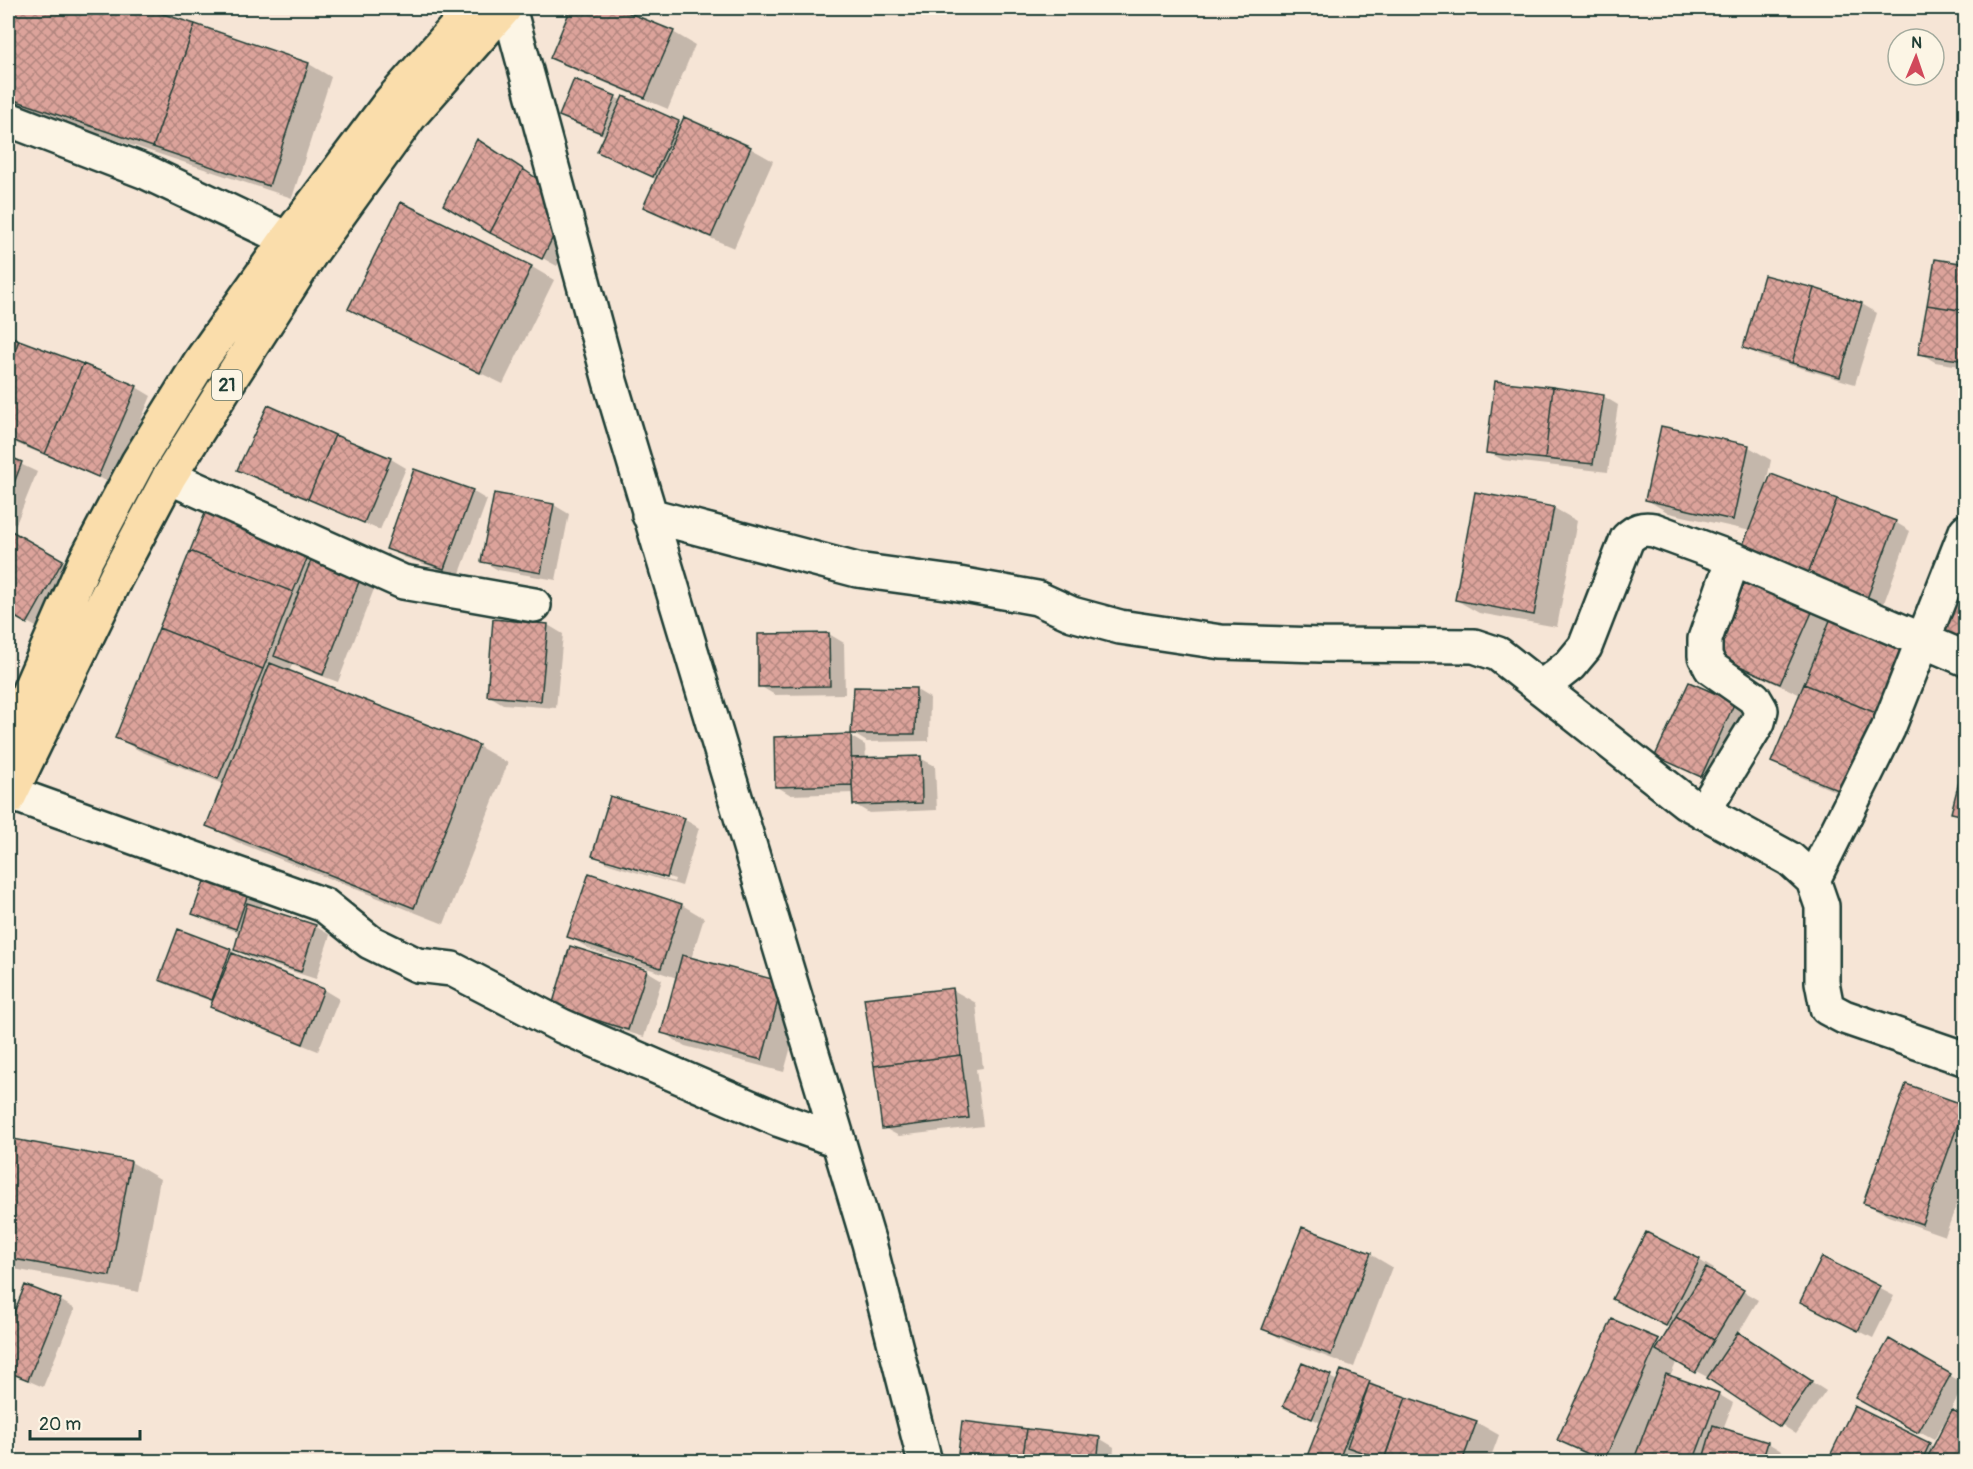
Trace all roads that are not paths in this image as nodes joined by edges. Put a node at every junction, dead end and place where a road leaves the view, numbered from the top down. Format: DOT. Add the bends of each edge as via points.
graph roads {
  1 [pos="473,8"];
  2 [pos="507,8"];
  3 [pos="8,119"];
  4 [pos="298,248"];
  5 [pos="170,477"];
  6 [pos="650,515"];
  7 [pos="1965,531"];
  8 [pos="1733,560"];
  9 [pos="534,605"];
  10 [pos="1923,641"];
  11 [pos="1965,659"];
  12 [pos="1541,688"];
  13 [pos="9,732"];
  14 [pos="9,796"];
  15 [pos="1703,812"];
  16 [pos="1813,880"];
  17 [pos="1965,1059"];
  18 [pos="837,1140"];
  19 [pos="925,1461"];
  1 -- 4 [label="highway, 21" via="391,101"];
  2 -- 4 [label="highway, 21"];
  2 -- 6 [label="street"];
  3 -- 4 [label="street" via="146,172"];
  4 -- 5 [label="highway, 21"];
  4 -- 13 [label="highway, 21" via="200,362 138,462 85,562"];
  5 -- 9 [label="street" via="403,582"];
  5 -- 14 [label="highway, 21" via="116,577"];
  6 -- 12 [label="street" via="856,570 1037,598 1072,614 1120,627 1221,642 1474,646 1497,654"];
  6 -- 18 [label="street"];
  7 -- 10 [label="street"];
  8 -- 10 [label="street"];
  8 -- 12 [label="street" via="1654,530 1634,531 1627,539 1585,646 1570,665"];
  8 -- 15 [label="street" via="1705,639 1705,656 1712,668 1754,698 1761,710 1758,722"];
  10 -- 11 [label="street"];
  10 -- 16 [label="street" via="1888,729"];
  12 -- 15 [label="street"];
  14 -- 18 [label="street" via="324,905 369,942 417,965 452,969 562,1026 780,1120"];
  15 -- 16 [label="street" via="1790,859"];
  16 -- 17 [label="street" via="1822,906 1822,982 1827,1008"];
  18 -- 19 [label="street" via="869,1243"];
}
